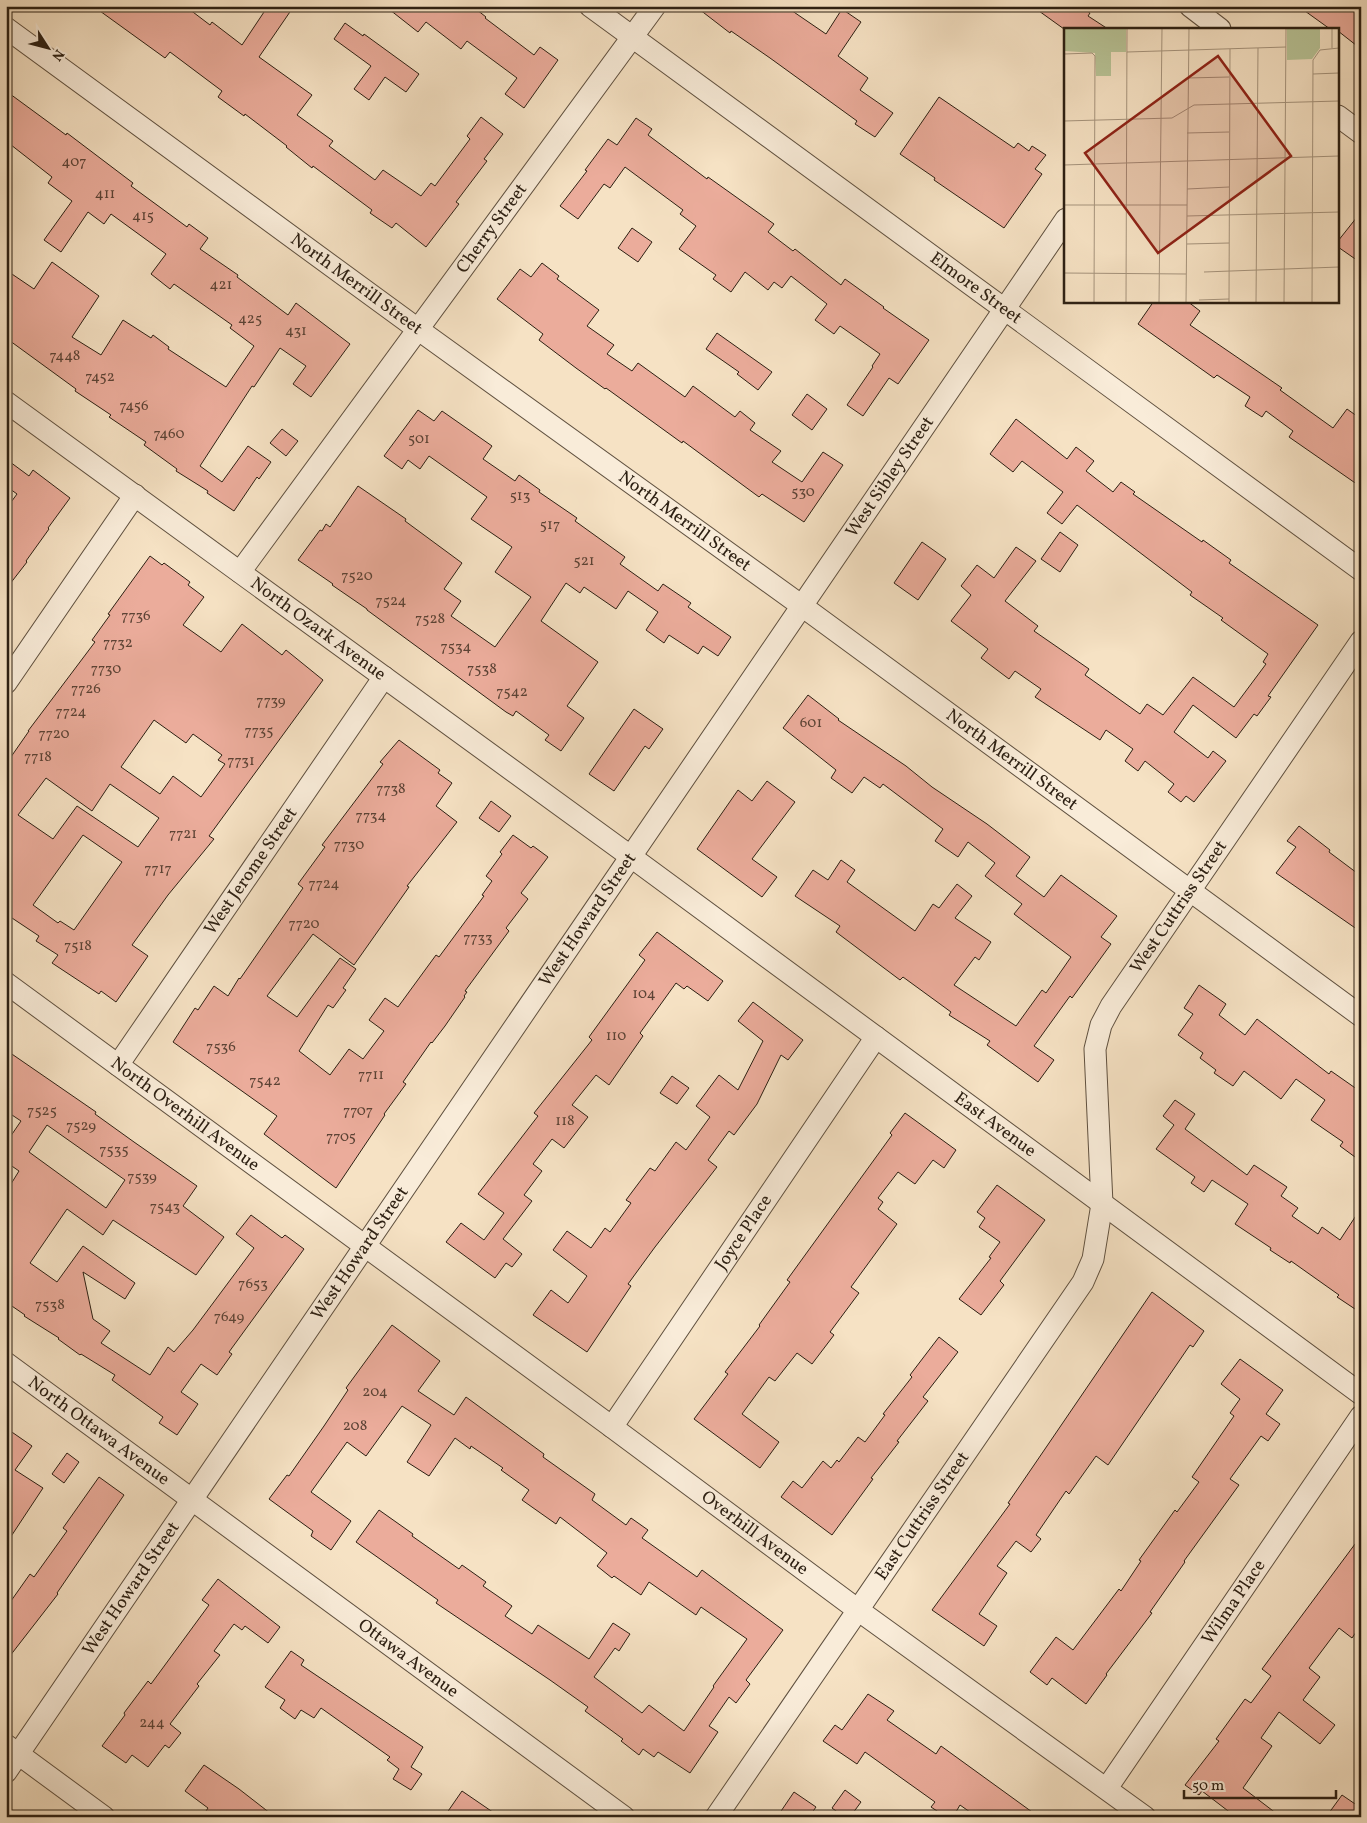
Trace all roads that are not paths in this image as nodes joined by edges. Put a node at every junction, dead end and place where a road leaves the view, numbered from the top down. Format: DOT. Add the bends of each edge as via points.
graph roads {
  1 [pos="590,6"];
  2 [pos="655,6"];
  3 [pos="6,28"];
  4 [pos="633,37"];
  5 [pos="1340,117"];
  6 [pos="1361,133"];
  7 [pos="1064,222"];
  8 [pos="1004,309"];
  9 [pos="419,330"];
  10 [pos="6,402"];
  11 [pos="135,496"];
  12 [pos="1361,570"];
  13 [pos="240,572"];
  14 [pos="802,606"];
  15 [pos="1361,641"];
  16 [pos="384,676"];
  17 [pos="6,684"];
  18 [pos="713,736"];
  19 [pos="630,856"];
  20 [pos="1190,891"];
  21 [pos="6,983"];
  22 [pos="1361,1016"];
  23 [pos="876,1037"];
  24 [pos="118,1065"];
  25 [pos="1102,1204"];
  26 [pos="364,1246"];
  27 [pos="6,1363"];
  28 [pos="1361,1394"];
  29 [pos="1361,1416"];
  30 [pos="612,1427"];
  31 [pos="192,1499"];
  32 [pos="858,1610"];
  33 [pos="13,1749"];
  34 [pos="6,1772"];
  35 [pos="1107,1788"];
  36 [pos="104,1817"];
  37 [pos="624,1817"];
  38 [pos="716,1817"];
  39 [pos="1145,1817"];
  1 -- 4 [label="street, Elmore Street"];
  2 -- 4 [label="street, Cherry Street"];
  3 -- 9 [label="street, North Merrill Street"];
  4 -- 8 [label="street, Elmore Street"];
  4 -- 9 [label="street, Cherry Street"];
  5 -- 6 [label="street"];
  7 -- 8 [label="street, West Sibley Street"];
  8 -- 12 [label="street, Elmore Street"];
  8 -- 14 [label="street, West Sibley Street"];
  9 -- 13 [label="street, Cherry Street"];
  9 -- 14 [label="street, North Merrill Street"];
  10 -- 11 [label="street, North Ozark Avenue"];
  11 -- 13 [label="street, North Ozark Avenue"];
  11 -- 17 [label="street"];
  13 -- 16 [label="street, North Ozark Avenue"];
  14 -- 18 [label="street, West Sibley Street"];
  14 -- 20 [label="street, North Merrill Street"];
  15 -- 20 [label="street, West Cuttriss Street"];
  16 -- 19 [label="street, North Ozark Avenue"];
  16 -- 24 [label="street, West Jerome Street"];
  18 -- 19 [label="street, West Howard Street"];
  19 -- 23 [label="street, East Avenue"];
  19 -- 26 [label="street, West Howard Street"];
  20 -- 22 [label="street, North Merrill Street"];
  20 -- 25 [label="street, West Cuttriss Street" via="1111,1006 1099,1033 1095,1073"];
  21 -- 24 [label="street, North Overhill Avenue"];
  23 -- 25 [label="street, East Avenue"];
  23 -- 30 [label="street, Joyce Place"];
  24 -- 26 [label="street, North Overhill Avenue"];
  25 -- 28 [label="street, East Avenue"];
  25 -- 32 [label="street, East Cuttriss Street" via="1094,1259 1083,1282"];
  26 -- 30 [label="street, Overhill Avenue"];
  26 -- 31 [label="street, West Howard Street"];
  27 -- 31 [label="street, North Ottawa Avenue"];
  29 -- 35 [label="street, Wilma Place"];
  30 -- 32 [label="street, Overhill Avenue"];
  31 -- 33 [label="street, West Howard Street"];
  31 -- 37 [label="street, Ottawa Avenue"];
  32 -- 35 [label="street, Overhill Avenue"];
  32 -- 38 [label="street, East Cuttriss Street"];
  33 -- 34 [label="street, West Howard Street"];
  33 -- 36 [label="street"];
  35 -- 39 [label="street, Overhill Avenue"];
}
